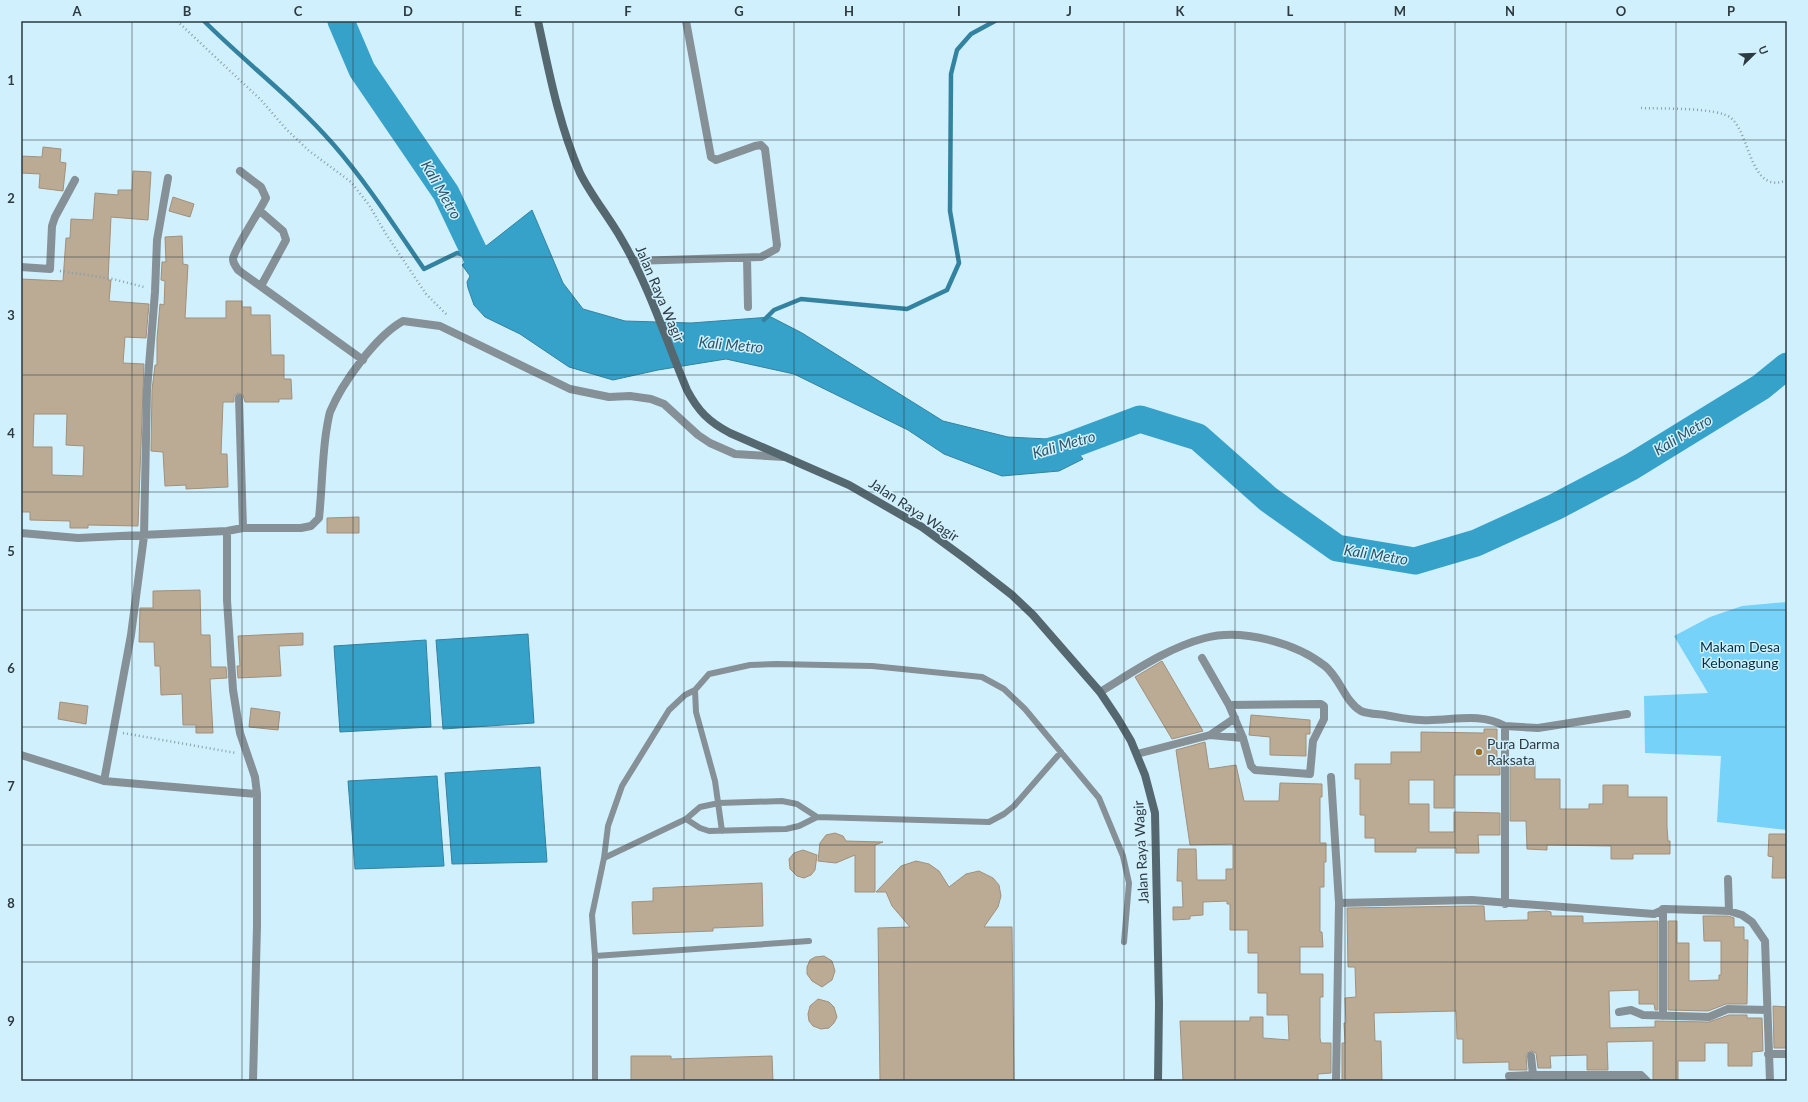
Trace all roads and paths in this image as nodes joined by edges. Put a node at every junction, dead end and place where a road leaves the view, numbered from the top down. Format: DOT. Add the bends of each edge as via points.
graph roads {
  1 [pos="177,21"];
  2 [pos="538,21"];
  3 [pos="686,21"];
  4 [pos="1641,108"];
  5 [pos="240,171"];
  6 [pos="168,178"];
  7 [pos="75,180"];
  8 [pos="1787,180"];
  9 [pos="260,211"];
  10 [pos="747,258"];
  11 [pos="633,261"];
  12 [pos="21,267"];
  13 [pos="50,269"];
  14 [pos="261,286"];
  15 [pos="155,292"];
  16 [pos="748,307"];
  17 [pos="452,320"];
  18 [pos="363,360"];
  19 [pos="239,398"];
  20 [pos="784,457"];
  21 [pos="243,528"];
  22 [pos="227,531"];
  23 [pos="21,533"];
  24 [pos="144,536"];
  25 [pos="1202,658"];
  26 [pos="695,690"];
  27 [pos="1100,692"];
  28 [pos="1229,705"];
  29 [pos="1627,714"];
  30 [pos="1235,718"];
  31 [pos="1505,726"];
  32 [pos="113,732"];
  33 [pos="1210,735"];
  34 [pos="1243,738"];
  35 [pos="1062,752"];
  36 [pos="1137,754"];
  37 [pos="21,755"];
  38 [pos="246,755"];
  39 [pos="1331,777"];
  40 [pos="104,781"];
  41 [pos="257,794"];
  42 [pos="719,803"];
  43 [pos="817,817"];
  44 [pos="686,819"];
  45 [pos="722,831"];
  46 [pos="604,858"];
  47 [pos="1728,879"];
  48 [pos="1339,903"];
  49 [pos="1505,904"];
  50 [pos="1663,909"];
  51 [pos="1729,912"];
  52 [pos="809,941"];
  53 [pos="1124,942"];
  54 [pos="595,956"];
  55 [pos="1767,1010"];
  56 [pos="1619,1012"];
  57 [pos="1663,1016"];
  58 [pos="1768,1054"];
  59 [pos="1787,1054"];
  60 [pos="1531,1056"];
  61 [pos="1533,1075"];
  62 [pos="1509,1076"];
  63 [pos="253,1081"];
  64 [pos="595,1081"];
  65 [pos="1158,1081"];
  66 [pos="1336,1081"];
  67 [pos="1647,1081"];
  68 [pos="1770,1081"];
  1 -- 17 [label="path" via="261,100 308,150 351,182 369,205 426,294"];
  2 -- 11 [label="main road, Jalan Raya Wagir" via="556,102 580,172 593,198 622,239"];
  3 -- 10 [label="street" via="711,157 716,160 761,145 767,154 777,245 770,254"];
  4 -- 8 [label="path" via="1701,110 1723,114 1731,118 1739,128 1751,158 1763,178 1770,183 1778,184"];
  5 -- 9 [label="street" via="264,192 266,198"];
  6 -- 15 [label="street" via="157,240"];
  7 -- 13 [label="street" via="54,217"];
  9 -- 14 [label="street" via="283,231 286,240"];
  9 -- 14 [label="street" via="233,258 238,270"];
  10 -- 11 [label="street"];
  10 -- 16 [label="street"];
  11 -- 20 [label="main road, Jalan Raya Wagir" via="697,408 715,425"];
  12 -- 13 [label="street"];
  13 -- 15 [label="path" via="138,284"];
  14 -- 18 [label="street"];
  15 -- 24 [label="street" via="147,390"];
  18 -- 20 [label="street" via="384,334 403,321 440,326 570,389 609,397 651,399 664,404 698,435 735,454"];
  18 -- 21 [label="street" via="330,413 325,444 320,518 316,523 302,528"];
  19 -- 21 [label="street"];
  20 -- 27 [label="main road, Jalan Raya Wagir" via="849,484 922,527 967,560 1028,610"];
  21 -- 22 [label="street"];
  22 -- 24 [label="street"];
  22 -- 38 [label="street" via="233,690"];
  23 -- 24 [label="street" via="78,538"];
  24 -- 32 [label="street"];
  25 -- 28 [label="street"];
  26 -- 35 [label="lane" via="709,674 750,665 872,666 982,677 1004,689 1025,708"];
  26 -- 42 [label="lane" via="696,712"];
  26 -- 46 [label="lane" via="685,695 669,710 622,786 608,826"];
  27 -- 31 [label="street" via="1159,657 1205,638 1252,636 1275,640 1326,667 1362,711 1422,720 1485,718"];
  27 -- 36 [label="main road, Jalan Raya Wagir"];
  28 -- 30 [label="street"];
  28 -- 34 [label="street" via="1324,706 1324,719 1313,741 1310,774 1255,770 1251,766"];
  29 -- 31 [label="street" via="1538,728"];
  30 -- 33 [label="street"];
  30 -- 34 [label="street"];
  31 -- 49 [label="street"];
  32 -- 38 [label="path"];
  32 -- 40 [label="street"];
  33 -- 34 [label="street"];
  33 -- 36 [label="street"];
  35 -- 43 [label="lane" via="1014,806 989,822"];
  35 -- 53 [label="lane" via="1099,798 1123,856 1129,883"];
  36 -- 65 [label="main road, Jalan Raya Wagir" via="1147,781 1154,813 1160,1004"];
  37 -- 40 [label="street"];
  38 -- 41 [label="street"];
  39 -- 48 [label="street"];
  40 -- 41 [label="street"];
  41 -- 63 [label="street"];
  42 -- 43 [label="lane" via="782,801 797,804"];
  42 -- 44 [label="lane" via="700,807"];
  42 -- 45 [label="lane"];
  43 -- 45 [label="lane" via="786,829"];
  44 -- 45 [label="lane" via="709,831"];
  44 -- 46 [label="lane"];
  46 -- 54 [label="lane" via="592,915"];
  47 -- 51 [label="street"];
  48 -- 49 [label="street" via="1472,900"];
  48 -- 66 [label="street"];
  49 -- 50 [label="street" via="1523,903 1654,914"];
  50 -- 51 [label="street"];
  50 -- 57 [label="street"];
  51 -- 55 [label="street" via="1742,915 1752,922 1765,941"];
  52 -- 54 [label="lane"];
  54 -- 64 [label="lane"];
  55 -- 57 [label="street" via="1728,1010 1709,1016"];
  55 -- 58 [label="street"];
  56 -- 57 [label="street" via="1631,1010 1643,1015"];
  58 -- 59 [label="street"];
  58 -- 68 [label="street"];
  60 -- 61 [label="street"];
  61 -- 62 [label="street"];
  61 -- 67 [label="street" via="1641,1076"];
}
